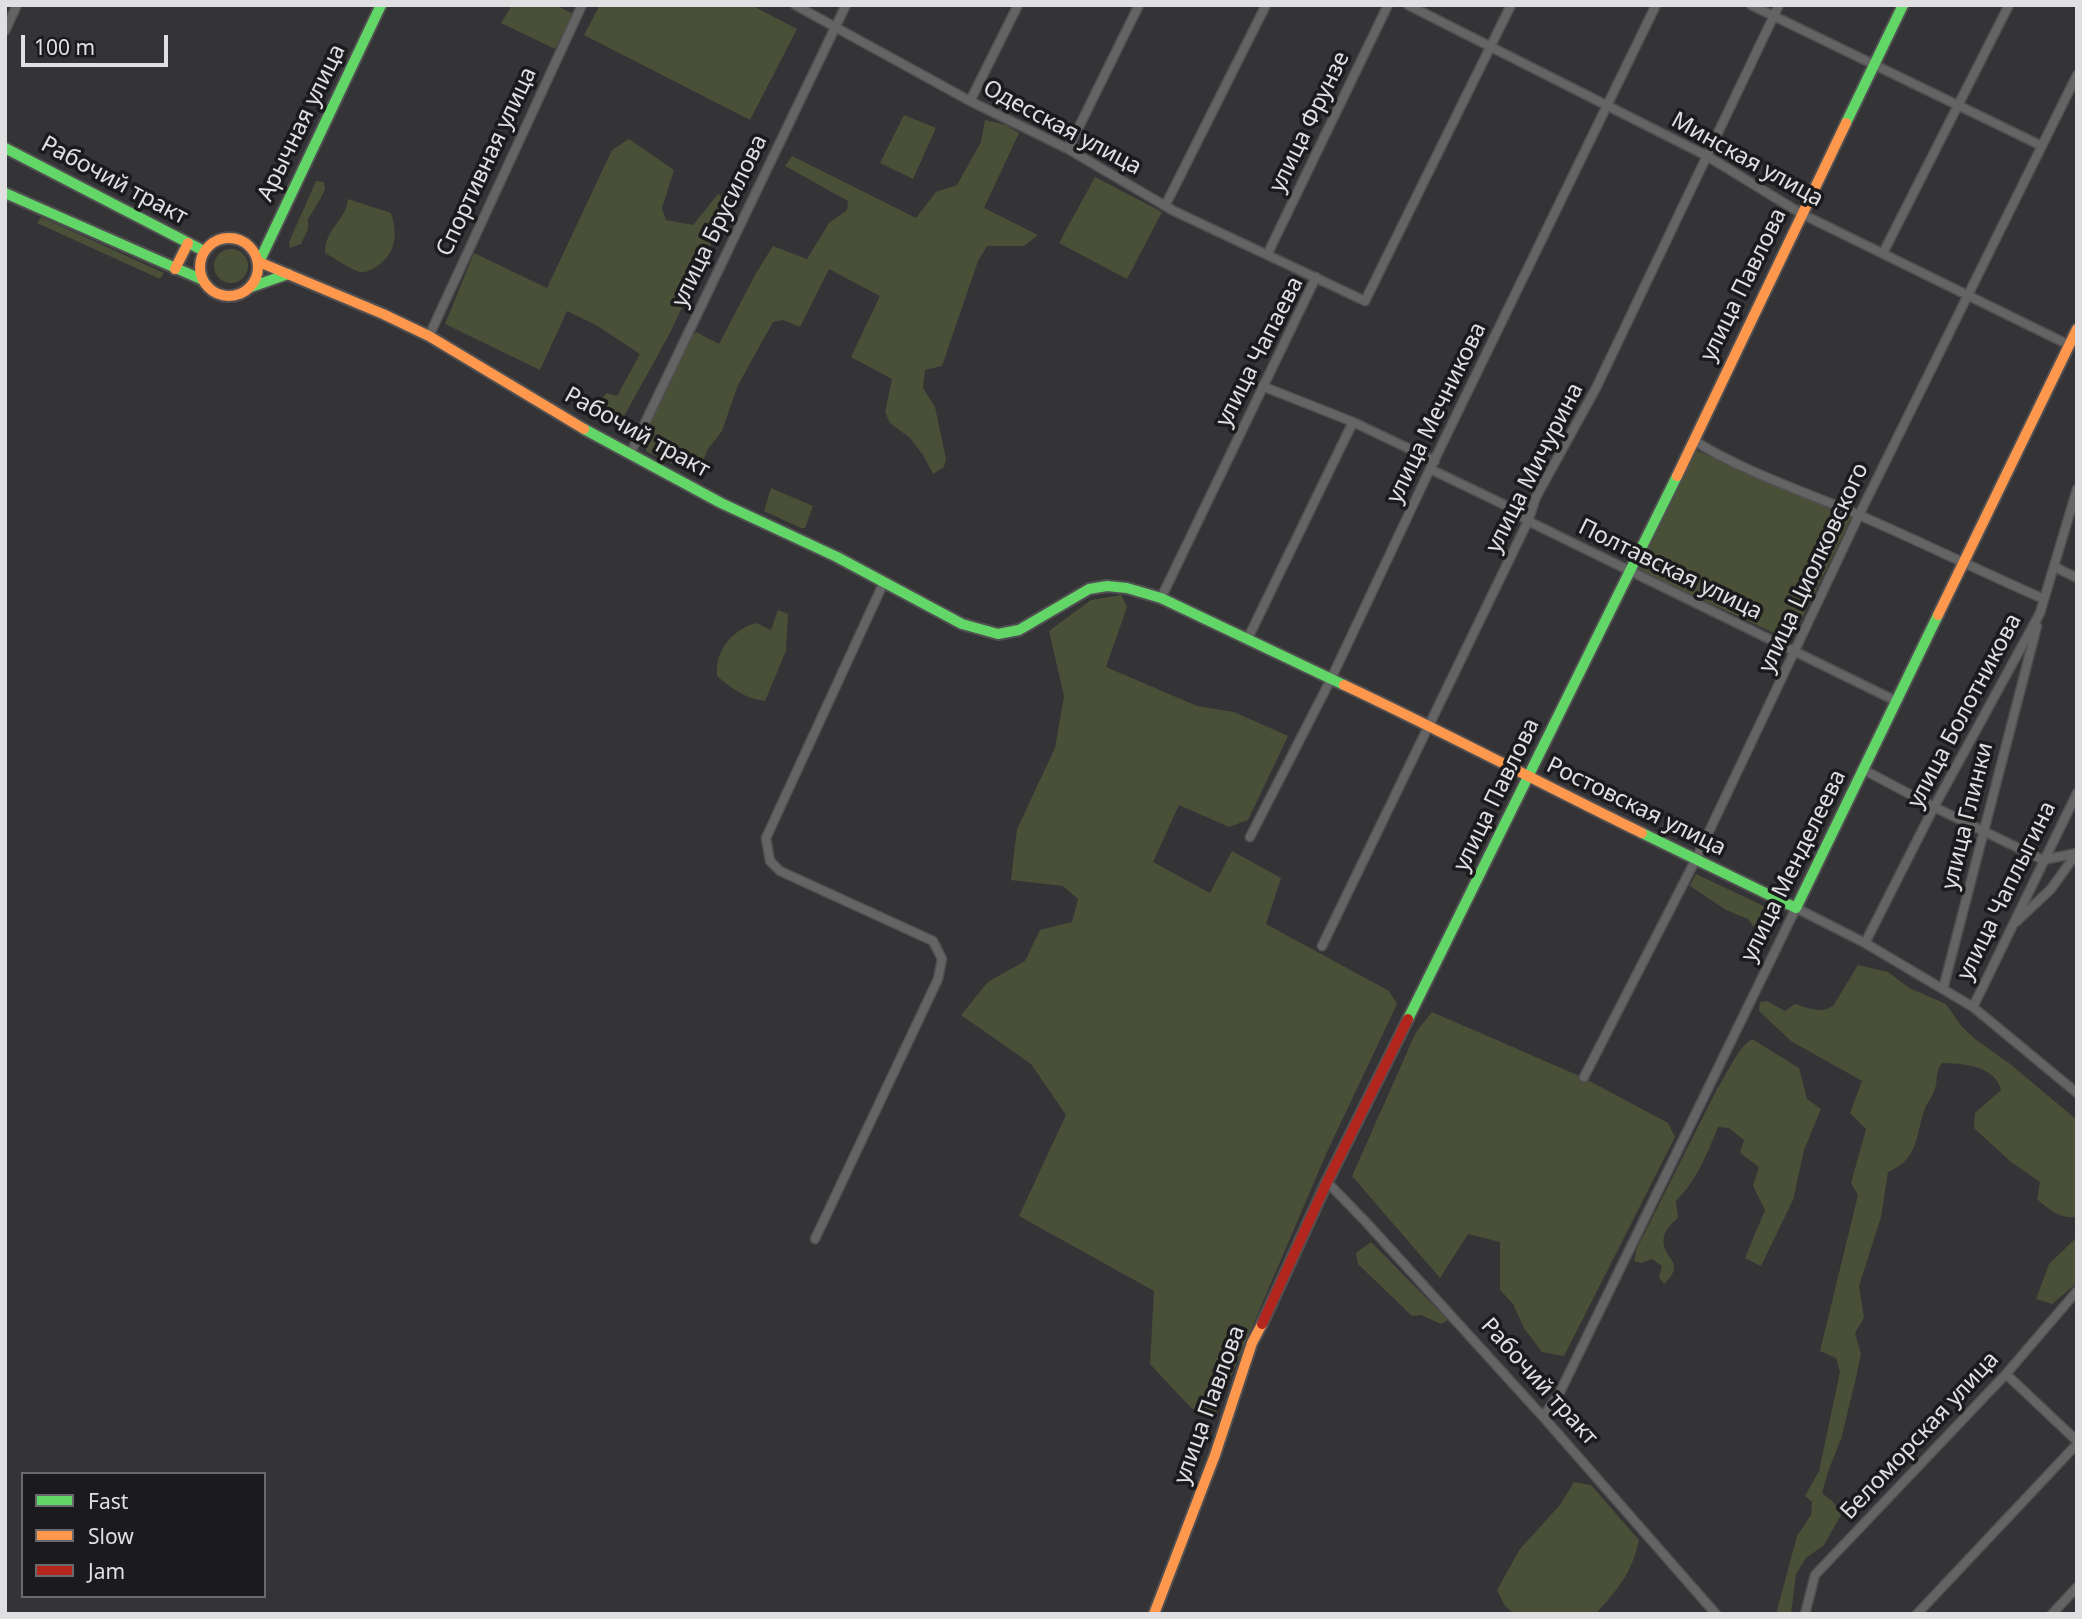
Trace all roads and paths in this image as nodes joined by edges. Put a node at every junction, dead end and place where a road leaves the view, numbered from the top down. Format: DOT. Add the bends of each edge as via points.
graph roads {
  1 [pos="18,5"];
  2 [pos="382,5"];
  3 [pos="582,5"];
  4 [pos="794,5"];
  5 [pos="846,5"];
  6 [pos="1018,5"];
  7 [pos="1139,5"];
  8 [pos="1266,5"];
  9 [pos="1388,5"];
  10 [pos="1408,5"];
  11 [pos="1511,5"];
  12 [pos="1656,5"];
  13 [pos="1751,5"];
  14 [pos="1779,5"];
  15 [pos="1903,5"];
  16 [pos="2009,5"];
  17 [pos="1774,17"];
  18 [pos="836,26"];
  19 [pos="5,32"];
  20 [pos="1490,47"];
  21 [pos="1873,65"];
  22 [pos="2077,75"];
  23 [pos="970,102"];
  24 [pos="1959,105"];
  25 [pos="1608,106"];
  26 [pos="2042,146"];
  27 [pos="5,148"];
  28 [pos="1068,149"];
  29 [pos="1707,156"];
  30 [pos="5,193"];
  31 [pos="1166,204"];
  32 [pos="1802,214"];
  33 [pos="269,237"];
  34 [pos="188,243"];
  35 [pos="248,244"];
  36 [pos="1883,253"];
  37 [pos="203,255"];
  38 [pos="1267,255"];
  39 [pos="259,262"];
  40 [pos="175,269"];
  41 [pos="288,274"];
  42 [pos="1316,277"];
  43 [pos="203,280"];
  44 [pos="250,287"];
  45 [pos="1968,295"];
  46 [pos="2077,329"];
  47 [pos="429,336"];
  48 [pos="2069,345"];
  49 [pos="1262,386"];
  50 [pos="1353,422"];
  51 [pos="1693,440"];
  52 [pos="630,454"];
  53 [pos="1433,465"];
  54 [pos="2077,489"];
  55 [pos="1859,515"];
  56 [pos="1528,521"];
  57 [pos="1963,563"];
  58 [pos="2055,567"];
  59 [pos="1631,571"];
  60 [pos="2077,578"];
  61 [pos="884,582"];
  62 [pos="1161,598"];
  63 [pos="2044,599"];
  64 [pos="2040,613"];
  65 [pos="998,634"];
  66 [pos="1248,638"];
  67 [pos="1795,653"];
  68 [pos="1331,679"];
  69 [pos="1896,701"];
  70 [pos="1431,726"];
  71 [pos="1864,771"];
  72 [pos="1529,778"];
  73 [pos="2077,793"];
  74 [pos="1934,807"];
  75 [pos="1985,832"];
  76 [pos="1250,837"];
  77 [pos="2077,854"];
  78 [pos="1696,859"];
  79 [pos="2043,859"];
  80 [pos="1796,908"];
  81 [pos="2011,926"];
  82 [pos="1865,943"];
  83 [pos="1322,946"];
  84 [pos="1943,989"];
  85 [pos="1973,1007"];
  86 [pos="1584,1077"];
  87 [pos="2077,1077"];
  88 [pos="2069,1085"];
  89 [pos="2077,1093"];
  90 [pos="1326,1182"];
  91 [pos="815,1240"];
  92 [pos="2077,1291"];
  93 [pos="2006,1374"];
  94 [pos="1543,1417"];
  95 [pos="2077,1442"];
  96 [pos="2077,1587"];
  97 [pos="1154,1614"];
  98 [pos="1716,1614"];
  99 [pos="1805,1614"];
  100 [pos="1917,1614"];
  101 [pos="2052,1614"];
  1 -- 19 [label="street"];
  2 -- 33 [label="street, Арычная улица"];
  3 -- 47 [label="street, Спортивная улица"];
  4 -- 18 [label="street, Одесская улица"];
  5 -- 18 [label="street, улица Брусилова"];
  6 -- 23 [label="street"];
  7 -- 28 [label="street"];
  8 -- 31 [label="street"];
  9 -- 38 [label="street, улица Фрунзе"];
  10 -- 20 [label="street, Минская улица"];
  11 -- 20 [label="street, улица Чапаева"];
  12 -- 25 [label="street, улица Мечникова"];
  13 -- 17 [label="street"];
  14 -- 17 [label="street, улица Мичурина"];
  15 -- 21 [label="street, улица Павлова"];
  16 -- 24 [label="street"];
  17 -- 21 [label="street"];
  17 -- 29 [label="street, улица Мичурина"];
  18 -- 23 [label="street, Одесская улица"];
  18 -- 52 [label="street, улица Брусилова"];
  20 -- 25 [label="street, Минская улица"];
  20 -- 42 [label="street, улица Чапаева" via="1365,301"];
  21 -- 24 [label="street"];
  21 -- 32 [label="street, улица Павлова"];
  22 -- 26 [label="street, улица Циолковского"];
  23 -- 28 [label="street, Одесская улица"];
  24 -- 26 [label="street"];
  24 -- 36 [label="street"];
  25 -- 29 [label="street, Минская улица"];
  25 -- 53 [label="street, улица Мечникова"];
  26 -- 45 [label="street, улица Циолковского"];
  27 -- 34 [label="street, Рабочий тракт"];
  28 -- 31 [label="street, Одесская улица"];
  29 -- 32 [label="street, Минская улица"];
  29 -- 56 [label="street, улица Мичурина"];
  30 -- 40 [label="street"];
  31 -- 38 [label="street, Одесская улица"];
  32 -- 36 [label="street, Минская улица"];
  32 -- 51 [label="street, улица Павлова"];
  33 -- 35 [label="street, Арычная улица"];
  33 -- 39 [label="street"];
  34 -- 37 [label="street, Рабочий тракт"];
  34 -- 40 [label="street"];
  35 -- 37 [label="street, Рабочий тракт" via="223,239 209,245"];
  35 -- 39 [label="street"];
  36 -- 45 [label="street, Минская улица"];
  37 -- 40 [label="street"];
  37 -- 43 [label="street"];
  38 -- 42 [label="street, Одесская улица"];
  39 -- 41 [label="street, Рабочий тракт"];
  39 -- 44 [label="street"];
  40 -- 43 [label="street"];
  41 -- 44 [label="street"];
  41 -- 47 [label="street, Рабочий тракт"];
  42 -- 49 [label="street, улица Чапаева"];
  43 -- 44 [label="street" via="221,295 237,295"];
  45 -- 48 [label="street, Минская улица"];
  45 -- 55 [label="street, улица Циолковского"];
  46 -- 48 [label="street, улица Менделеева"];
  47 -- 52 [label="street, Рабочий тракт"];
  48 -- 57 [label="street, улица Менделеева"];
  49 -- 50 [label="street, Полтавская улица"];
  49 -- 62 [label="street, улица Чапаева"];
  50 -- 53 [label="street, Полтавская улица"];
  50 -- 66 [label="street"];
  51 -- 55 [label="street" via="1760,475"];
  51 -- 59 [label="street, улица Павлова"];
  52 -- 61 [label="street, Рабочий тракт"];
  53 -- 56 [label="street, Полтавская улица"];
  53 -- 68 [label="street, улица Мечникова"];
  54 -- 58 [label="street, улица Болотникова"];
  55 -- 57 [label="street"];
  55 -- 67 [label="street, улица Циолковского"];
  56 -- 59 [label="street, Полтавская улица"];
  56 -- 70 [label="street, улица Мичурина"];
  57 -- 63 [label="street"];
  57 -- 69 [label="street, улица Менделеева"];
  58 -- 60 [label="street"];
  58 -- 63 [label="street, улица Болотникова"];
  59 -- 67 [label="street, Полтавская улица"];
  59 -- 72 [label="street, улица Павлова"];
  61 -- 65 [label="street, Рабочий тракт" via="962,624"];
  61 -- 91 [label="street" via="766,838 770,861 780,871 933,941 942,959 938,979"];
  62 -- 65 [label="street, Ростовская улица" via="1126,587 1089,589 1019,630"];
  62 -- 66 [label="street, Ростовская улица"];
  63 -- 64 [label="street, улица Болотникова"];
  64 -- 74 [label="street, улица Болотникова"];
  64 -- 75 [label="street, улица Глинки"];
  66 -- 68 [label="street, Ростовская улица"];
  67 -- 69 [label="street, Полтавская улица"];
  67 -- 78 [label="street, улица Циолковского"];
  68 -- 70 [label="street, Ростовская улица"];
  68 -- 76 [label="street, улица Мечникова"];
  69 -- 71 [label="street, улица Менделеева"];
  70 -- 72 [label="street, Ростовская улица"];
  70 -- 83 [label="street, улица Мичурина"];
  71 -- 74 [label="street"];
  71 -- 80 [label="street, улица Менделеева"];
  72 -- 78 [label="street, Ростовская улица"];
  72 -- 90 [label="street, улица Павлова"];
  73 -- 79 [label="street, улица Чаплыгина"];
  74 -- 75 [label="street"];
  74 -- 82 [label="street, улица Болотникова"];
  75 -- 79 [label="street"];
  75 -- 84 [label="street, улица Глинки"];
  77 -- 79 [label="street"];
  77 -- 81 [label="street" via="2051,889"];
  78 -- 80 [label="street, Ростовская улица"];
  78 -- 86 [label="street, улица Циолковского"];
  79 -- 81 [label="street, улица Чаплыгина"];
  80 -- 82 [label="street, Ростовская улица"];
  80 -- 94 [label="street, улица Менделеева" via="1560,1392"];
  81 -- 85 [label="street, улица Чаплыгина"];
  82 -- 84 [label="street, Ростовская улица"];
  84 -- 85 [label="street, Ростовская улица"];
  85 -- 88 [label="street, Ростовская улица"];
  87 -- 88 [label="street"];
  88 -- 89 [label="street, Ростовская улица"];
  90 -- 94 [label="street, Рабочий тракт"];
  90 -- 97 [label="street, улица Павлова" via="1252,1343"];
  92 -- 93 [label="street, Беломорская улица"];
  93 -- 95 [label="street"];
  93 -- 99 [label="street, Беломорская улица" via="1815,1575"];
  94 -- 98 [label="street, Рабочий тракт"];
  95 -- 100 [label="street"];
  96 -- 101 [label="street"];
}
